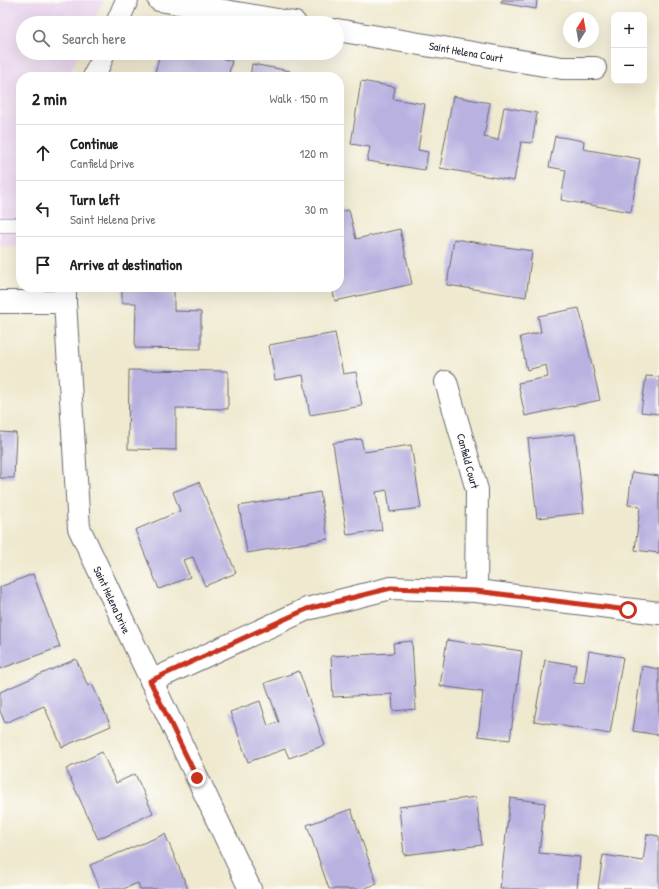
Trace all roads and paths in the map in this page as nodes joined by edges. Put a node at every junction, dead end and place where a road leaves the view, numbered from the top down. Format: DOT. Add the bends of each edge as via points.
graph roads {
  1 [pos="127,0"];
  2 [pos="159,0"];
  3 [pos="120,16"];
  4 [pos="253,16"];
  5 [pos="344,31"];
  6 [pos="101,60"];
  7 [pos="595,68"];
  8 [pos="96,72"];
  9 [pos="0,225"];
  10 [pos="16,225"];
  11 [pos="65,294"];
  12 [pos="0,302"];
  13 [pos="446,382"];
  14 [pos="476,591"];
  15 [pos="659,613"];
  16 [pos="150,681"];
  17 [pos="250,889"];
  1 -- 3 [label="street"];
  2 -- 4 [label="street"];
  5 -- 7 [label="street, Saint Helena Court" via="562,68"];
  6 -- 8 [label="street"];
  9 -- 10 [label="lane"];
  11 -- 12 [label="street"];
  11 -- 16 [label="street, Saint Helena Drive" via="79,528"];
  13 -- 14 [label="street, Canfield Court" via="477,490"];
  14 -- 15 [label="street"];
  14 -- 16 [label="street" via="391,588 307,609"];
  16 -- 17 [label="street, Saint Helena Drive"];
}
